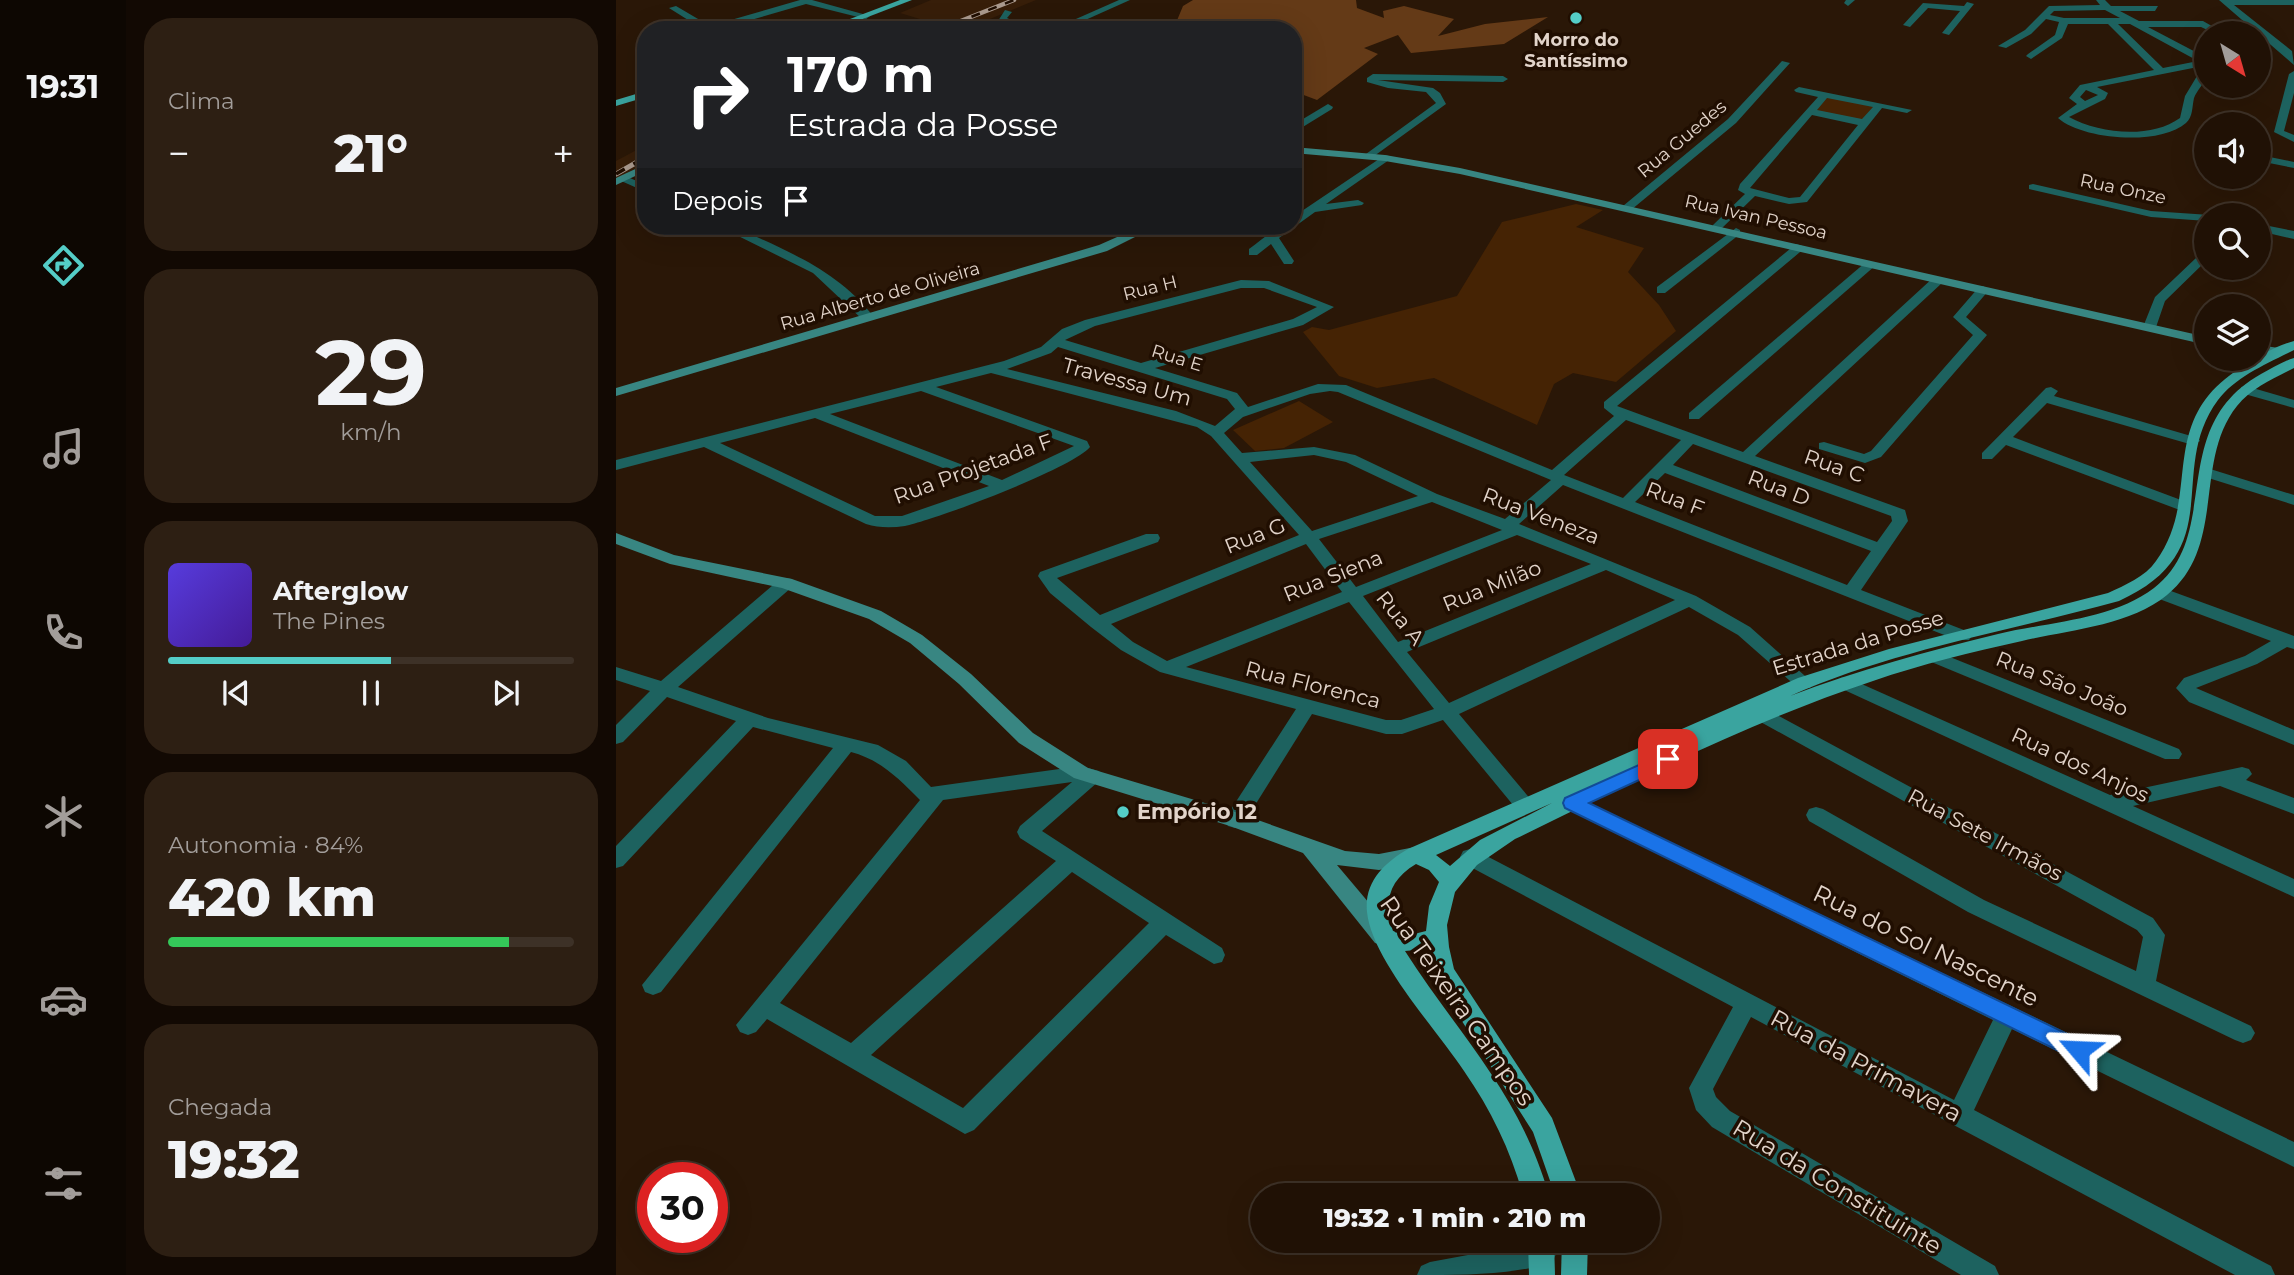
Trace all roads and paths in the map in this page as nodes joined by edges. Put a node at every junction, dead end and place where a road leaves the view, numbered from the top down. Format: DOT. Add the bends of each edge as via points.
graph roads {
  1 [pos="908,0"];
  2 [pos="920,0"];
  3 [pos="1126,0"];
  4 [pos="1973,0"];
  5 [pos="2225,1"];
  6 [pos="2274,2"];
  7 [pos="2294,2"];
  8 [pos="2153,4"];
  9 [pos="2105,5"];
  10 [pos="673,8"];
  11 [pos="1966,9"];
  12 [pos="2284,10"];
  13 [pos="1008,12"];
  14 [pos="866,16"];
  15 [pos="2044,16"];
  16 [pos="2165,17"];
  17 [pos="695,21"];
  18 [pos="737,21"];
  19 [pos="851,21"];
  20 [pos="863,21"];
  21 [pos="1006,21"];
  22 [pos="1076,21"];
  23 [pos="2064,21"];
  24 [pos="2111,22"];
  25 [pos="2133,23"];
  26 [pos="2194,24"];
  27 [pos="1907,25"];
  28 [pos="1946,33"];
  29 [pos="2003,46"];
  30 [pos="2031,56"];
  31 [pos="2194,56"];
  32 [pos="2292,56"];
  33 [pos="1785,63"];
  34 [pos="2194,66"];
  35 [pos="2119,69"];
  36 [pos="2162,72"];
  37 [pos="2294,74"];
  38 [pos="1503,79"];
  39 [pos="2131,82"];
  40 [pos="2087,86"];
  41 [pos="2194,88"];
  42 [pos="1799,90"];
  43 [pos="1432,91"];
  44 [pos="637,94"];
  45 [pos="1825,95"];
  46 [pos="1389,96"];
  47 [pos="616,101"];
  48 [pos="1879,105"];
  49 [pos="2085,105"];
  50 [pos="1328,107"];
  51 [pos="1907,110"];
  52 [pos="1811,112"];
  53 [pos="1865,123"];
  54 [pos="1302,124"];
  55 [pos="2294,139"];
  56 [pos="1302,151"];
  57 [pos="1370,156"];
  58 [pos="1385,158"];
  59 [pos="2271,160"];
  60 [pos="2294,165"];
  61 [pos="637,172"];
  62 [pos="620,180"];
  63 [pos="637,186"];
  64 [pos="2033,187"];
  65 [pos="1748,189"];
  66 [pos="1358,203"];
  67 [pos="1627,208"];
  68 [pos="1311,210"];
  69 [pos="1302,216"];
  70 [pos="2194,217"];
  71 [pos="1717,227"];
  72 [pos="2271,230"];
  73 [pos="1736,232"];
  74 [pos="743,235"];
  75 [pos="1131,235"];
  76 [pos="1275,235"];
  77 [pos="2294,235"];
  78 [pos="1272,237"];
  79 [pos="1800,247"];
  80 [pos="1253,252"];
  81 [pos="1287,261"];
  82 [pos="1870,265"];
  83 [pos="2194,267"];
  84 [pos="1938,280"];
  85 [pos="1983,289"];
  86 [pos="1661,290"];
  87 [pos="868,317"];
  88 [pos="2150,327"];
  89 [pos="2194,338"];
  90 [pos="1057,342"];
  91 [pos="2271,351"];
  92 [pos="2290,353"];
  93 [pos="2271,358"];
  94 [pos="1143,367"];
  95 [pos="992,369"];
  96 [pos="2240,371"];
  97 [pos="923,387"];
  98 [pos="2246,390"];
  99 [pos="616,391"];
  100 [pos="2294,404"];
  101 [pos="817,414"];
  102 [pos="1241,414"];
  103 [pos="1623,415"];
  104 [pos="1694,416"];
  105 [pos="1216,433"];
  106 [pos="1691,438"];
  107 [pos="2004,439"];
  108 [pos="2193,441"];
  109 [pos="706,442"];
  110 [pos="1824,446"];
  111 [pos="1987,456"];
  112 [pos="1746,457"];
  113 [pos="1240,458"];
  114 [pos="616,466"];
  115 [pos="1664,467"];
  116 [pos="2207,473"];
  117 [pos="1558,477"];
  118 [pos="1001,485"];
  119 [pos="1432,497"];
  120 [pos="2294,500"];
  121 [pos="1625,504"];
  122 [pos="2183,506"];
  123 [pos="1513,527"];
  124 [pos="1309,537"];
  125 [pos="1152,538"];
  126 [pos="617,540"];
  127 [pos="1880,549"];
  128 [pos="1606,564"];
  129 [pos="786,583"];
  130 [pos="1350,593"];
  131 [pos="1850,593"];
  132 [pos="2160,593"];
  133 [pos="1690,600"];
  134 [pos="1097,623"];
  135 [pos="1931,624"];
  136 [pos="1963,636"];
  137 [pos="2290,642"];
  138 [pos="1937,649"];
  139 [pos="1395,650"];
  140 [pos="1166,668"];
  141 [pos="616,673"];
  142 [pos="1804,683"];
  143 [pos="1846,683"];
  144 [pos="665,688"];
  145 [pos="1306,708"];
  146 [pos="1448,711"];
  147 [pos="1764,715"];
  148 [pos="750,718"];
  149 [pos="616,737"];
  150 [pos="2294,738"];
  151 [pos="846,745"];
  152 [pos="2172,754"];
  153 [pos="2242,774"];
  154 [pos="1087,775"];
  155 [pos="2220,778"];
  156 [pos="935,796"];
  157 [pos="1572,803"];
  158 [pos="2110,803"];
  159 [pos="1525,806"];
  160 [pos="2294,806"];
  161 [pos="1816,816"];
  162 [pos="1235,820"];
  163 [pos="1312,850"];
  164 [pos="1415,855"];
  165 [pos="1470,857"];
  166 [pos="616,860"];
  167 [pos="1070,861"];
  168 [pos="1449,879"];
  169 [pos="2294,888"];
  170 [pos="1162,924"];
  171 [pos="1436,937"];
  172 [pos="1385,939"];
  173 [pos="1214,955"];
  174 [pos="653,985"];
  175 [pos="2144,987"];
  176 [pos="1747,1003"];
  177 [pos="764,1005"];
  178 [pos="2007,1015"];
  179 [pos="748,1025"];
  180 [pos="2243,1033"];
  181 [pos="853,1056"];
  182 [pos="1959,1116"];
  183 [pos="2294,1155"];
  184 [pos="1534,1183"];
  185 [pos="1564,1183"];
  186 [pos="1574,1253"];
  187 [pos="1542,1257"];
  188 [pos="1430,1275"];
  189 [pos="1574,1275"];
  190 [pos="1986,1275"];
  191 [pos="2262,1275"];
  1 -- 14 [label="main road"];
  2 -- 20 [label="main road"];
  3 -- 22 [label="street"];
  4 -- 11 [label="street"];
  5 -- 6 [label="street"];
  5 -- 32 [label="street"];
  6 -- 7 [label="street"];
  6 -- 12 [label="street"];
  8 -- 9 [label="street"];
  8 -- 16 [label="street"];
  9 -- 15 [label="street" via="2056,7"];
  9 -- 25 [label="street"];
  10 -- 17 [label="street"];
  11 -- 27 [label="street" via="1926,5"];
  11 -- 28 [label="street"];
  13 -- 21 [label="street" via="1001,19"];
  14 -- 18 [label="street" via="806,1"];
  14 -- 19 [label="main road"];
  15 -- 23 [label="street"];
  15 -- 29 [label="street"];
  23 -- 24 [label="street"];
  23 -- 30 [label="street" via="2059,37"];
  24 -- 25 [label="street"];
  24 -- 36 [label="street"];
  25 -- 26 [label="street"];
  25 -- 31 [label="street"];
  33 -- 67 [label="street, Rua Guedes" via="1732,121"];
  34 -- 36 [label="street"];
  35 -- 39 [label="street"];
  36 -- 39 [label="street"];
  37 -- 55 [label="street" via="2281,134"];
  38 -- 43 [label="street" via="1382,75 1370,80"];
  39 -- 40 [label="street"];
  40 -- 49 [label="street" via="2074,98"];
  40 -- 49 [label="street" via="2104,96"];
  41 -- 49 [label="street" via="2185,119 2175,127 2150,133 2090,129 2063,118"];
  42 -- 45 [label="street"];
  43 -- 46 [label="street"];
  43 -- 57 [label="street" via="1441,101 1439,108"];
  44 -- 47 [label="main road"];
  45 -- 48 [label="street"];
  45 -- 52 [label="street"];
  48 -- 51 [label="street"];
  48 -- 53 [label="street"];
  50 -- 54 [label="street"];
  52 -- 53 [label="street"];
  52 -- 65 [label="street"];
  53 -- 65 [label="street" via="1805,198 1789,201"];
  56 -- 57 [label="street, Rua Ivan Pessoa"];
  57 -- 58 [label="street, Rua Ivan Pessoa"];
  58 -- 67 [label="street, Rua Ivan Pessoa"];
  58 -- 68 [label="street"];
  59 -- 60 [label="street"];
  61 -- 62 [label="street"];
  62 -- 63 [label="street"];
  64 -- 70 [label="street, Rua Onze" via="2151,214"];
  65 -- 71 [label="street"];
  66 -- 68 [label="street"];
  67 -- 71 [label="street, Rua Ivan Pessoa"];
  68 -- 69 [label="street"];
  71 -- 73 [label="street, Rua Ivan Pessoa"];
  72 -- 77 [label="street"];
  73 -- 79 [label="street, Rua Ivan Pessoa"];
  73 -- 86 [label="street"];
  74 -- 87 [label="street" via="817,270"];
  75 -- 87 [label="street, Rua Alberto de Oliveira" via="1103,248"];
  76 -- 78 [label="street"];
  78 -- 80 [label="street"];
  78 -- 81 [label="street"];
  79 -- 82 [label="street, Rua Ivan Pessoa"];
  79 -- 103 [label="street" via="1609,405"];
  82 -- 84 [label="street, Rua Ivan Pessoa"];
  82 -- 104 [label="street"];
  83 -- 88 [label="street" via="2159,300"];
  84 -- 85 [label="street, Rua Ivan Pessoa"];
  84 -- 112 [label="street"];
  85 -- 88 [label="street, Rua Ivan Pessoa"];
  85 -- 110 [label="street" via="1959,317 1980,335 1876,454 1865,459"];
  87 -- 99 [label="street, Rua Alberto de Oliveira"];
  88 -- 89 [label="street, Rua Ivan Pessoa"];
  90 -- 94 [label="street, Rua E"];
  90 -- 94 [label="street, Rua H" via="1074,328 1112,316 1258,282 1328,308 1273,330"];
  90 -- 95 [label="street, Rua H"];
  91 -- 92 [label="street"];
  92 -- 93 [label="main road, Estrada da Posse"];
  92 -- 98 [label="main road, Estrada da Posse"];
  94 -- 102 [label="street, Rua E" via="1232,396 1242,405"];
  95 -- 97 [label="street, Rua H"];
  95 -- 105 [label="street, Travessa Um" via="1171,414"];
  96 -- 108 [label="main road, Estrada da Posse" via="2213,398"];
  97 -- 101 [label="street, Rua H"];
  97 -- 118 [label="street, Rua Projetada F" via="1082,444 1081,450"];
  98 -- 100 [label="street"];
  98 -- 116 [label="main road, Estrada da Posse" via="2219,422"];
  101 -- 109 [label="street, Rua H"];
  101 -- 118 [label="street"];
  102 -- 105 [label="street"];
  102 -- 117 [label="street, Rua F" via="1325,385 1341,388"];
  103 -- 106 [label="street"];
  103 -- 117 [label="street"];
  105 -- 113 [label="street, Travessa Um"];
  106 -- 112 [label="street, Rua D"];
  106 -- 115 [label="street"];
  107 -- 108 [label="street" via="2048,394"];
  107 -- 111 [label="street"];
  107 -- 122 [label="street"];
  108 -- 122 [label="main road, Estrada da Posse"];
  109 -- 114 [label="street, Rua H"];
  109 -- 118 [label="street, Rua Projetada F" via="872,521 900,522"];
  112 -- 127 [label="street, Rua C" via="1899,513 1900,522"];
  113 -- 119 [label="street, Rua Veneza" via="1331,453"];
  113 -- 124 [label="street, Rua A"];
  115 -- 121 [label="street"];
  115 -- 127 [label="street, Rua D"];
  116 -- 120 [label="street"];
  116 -- 132 [label="main road, Estrada da Posse" via="2188,558"];
  117 -- 121 [label="street, Rua F"];
  117 -- 123 [label="street"];
  119 -- 123 [label="street, Rua Veneza"];
  119 -- 124 [label="street, Rua G"];
  121 -- 131 [label="street, Rua F"];
  122 -- 136 [label="main road, Estrada da Posse" via="2167,558 2150,578 2093,603"];
  123 -- 128 [label="street, Rua Veneza"];
  123 -- 130 [label="street, Rua Siena"];
  124 -- 130 [label="street, Rua A"];
  124 -- 134 [label="street, Rua G"];
  125 -- 134 [label="street, Rua Florenca" via="1046,576"];
  126 -- 129 [label="street, Rua Teixeira Campos" via="670,559"];
  127 -- 131 [label="street"];
  128 -- 133 [label="street, Rua Veneza"];
  128 -- 139 [label="street, Rua Milão"];
  129 -- 144 [label="street"];
  129 -- 154 [label="street, Rua Teixeira Campos" via="898,626 965,679 1026,738"];
  130 -- 139 [label="street, Rua A"];
  130 -- 140 [label="street, Rua Siena"];
  131 -- 135 [label="street, Rua F"];
  132 -- 137 [label="street"];
  132 -- 138 [label="main road, Estrada da Posse" via="2111,613"];
  133 -- 142 [label="street, Rua Veneza" via="1744,631"];
  133 -- 146 [label="street, Rua Florenca"];
  134 -- 140 [label="street, Rua Florenca"];
  135 -- 136 [label="street, Rua F"];
  135 -- 138 [label="street"];
  136 -- 138 [label="main road, Estrada da Posse"];
  137 -- 150 [label="street" via="2185,688 2195,697"];
  138 -- 142 [label="main road, Estrada da Posse"];
  138 -- 143 [label="main road, Estrada da Posse"];
  138 -- 152 [label="street, Rua São João"];
  139 -- 146 [label="street, Rua A"];
  140 -- 145 [label="street, Rua Florenca"];
  141 -- 144 [label="street"];
  142 -- 159 [label="main road, Estrada da Posse"];
  143 -- 147 [label="main road, Estrada da Posse"];
  143 -- 158 [label="street, Rua dos Anjos"];
  144 -- 148 [label="street"];
  144 -- 149 [label="street"];
  145 -- 146 [label="street, Rua Florenca" via="1386,727 1402,727"];
  145 -- 162 [label="street"];
  146 -- 159 [label="street, Rua A"];
  147 -- 157 [label="main road, Estrada da Posse"];
  147 -- 175 [label="street, Rua Sete Irmãos" via="2145,924 2154,935"];
  148 -- 151 [label="street"];
  148 -- 166 [label="street"];
  151 -- 156 [label="street" via="887,757 921,792"];
  151 -- 174 [label="street"];
  153 -- 155 [label="street"];
  154 -- 156 [label="street"];
  154 -- 162 [label="street, Rua Teixeira Campos"];
  154 -- 167 [label="street" via="1027,832"];
  155 -- 158 [label="street"];
  155 -- 160 [label="street"];
  156 -- 177 [label="street"];
  157 -- 165 [label="main road, Estrada da Posse"];
  157 -- 178 [label="street, Rua do Sol Nascente"];
  158 -- 169 [label="street, Rua dos Anjos"];
  159 -- 164 [label="main road, Estrada da Posse"];
  161 -- 175 [label="street" via="1976,906"];
  162 -- 163 [label="street, Rua Teixeira Campos"];
  163 -- 164 [label="street, Rua Teixeira Campos" via="1379,862"];
  163 -- 172 [label="street, Rua Teixeira Campos"];
  164 -- 168 [label="main road" via="1436,864"];
  164 -- 172 [label="main road, Estrada da Posse" via="1390,872 1377,895 1377,918"];
  165 -- 168 [label="main road, Estrada da Posse"];
  165 -- 176 [label="street, Rua da Primavera"];
  167 -- 170 [label="street"];
  167 -- 181 [label="street"];
  168 -- 171 [label="main road, Rua Teixeira Campos"];
  170 -- 173 [label="street"];
  170 -- 181 [label="street" via="965,1122"];
  171 -- 172 [label="main road" via="1404,943"];
  171 -- 185 [label="main road, Rua Teixeira Campos" via="1443,972 1543,1126"];
  172 -- 184 [label="main road, Rua Teixeira Campos" via="1502,1108"];
  175 -- 180 [label="street"];
  176 -- 182 [label="street, Rua da Primavera"];
  176 -- 190 [label="street, Rua da Constituinte" via="1701,1088 1701,1097 1721,1119"];
  177 -- 179 [label="street"];
  177 -- 181 [label="street"];
  178 -- 182 [label="street"];
  178 -- 183 [label="street, Rua do Sol Nascente"];
  182 -- 191 [label="street, Rua da Primavera"];
  186 -- 189 [label="main road"];
  187 -- 188 [label="street"];
}
